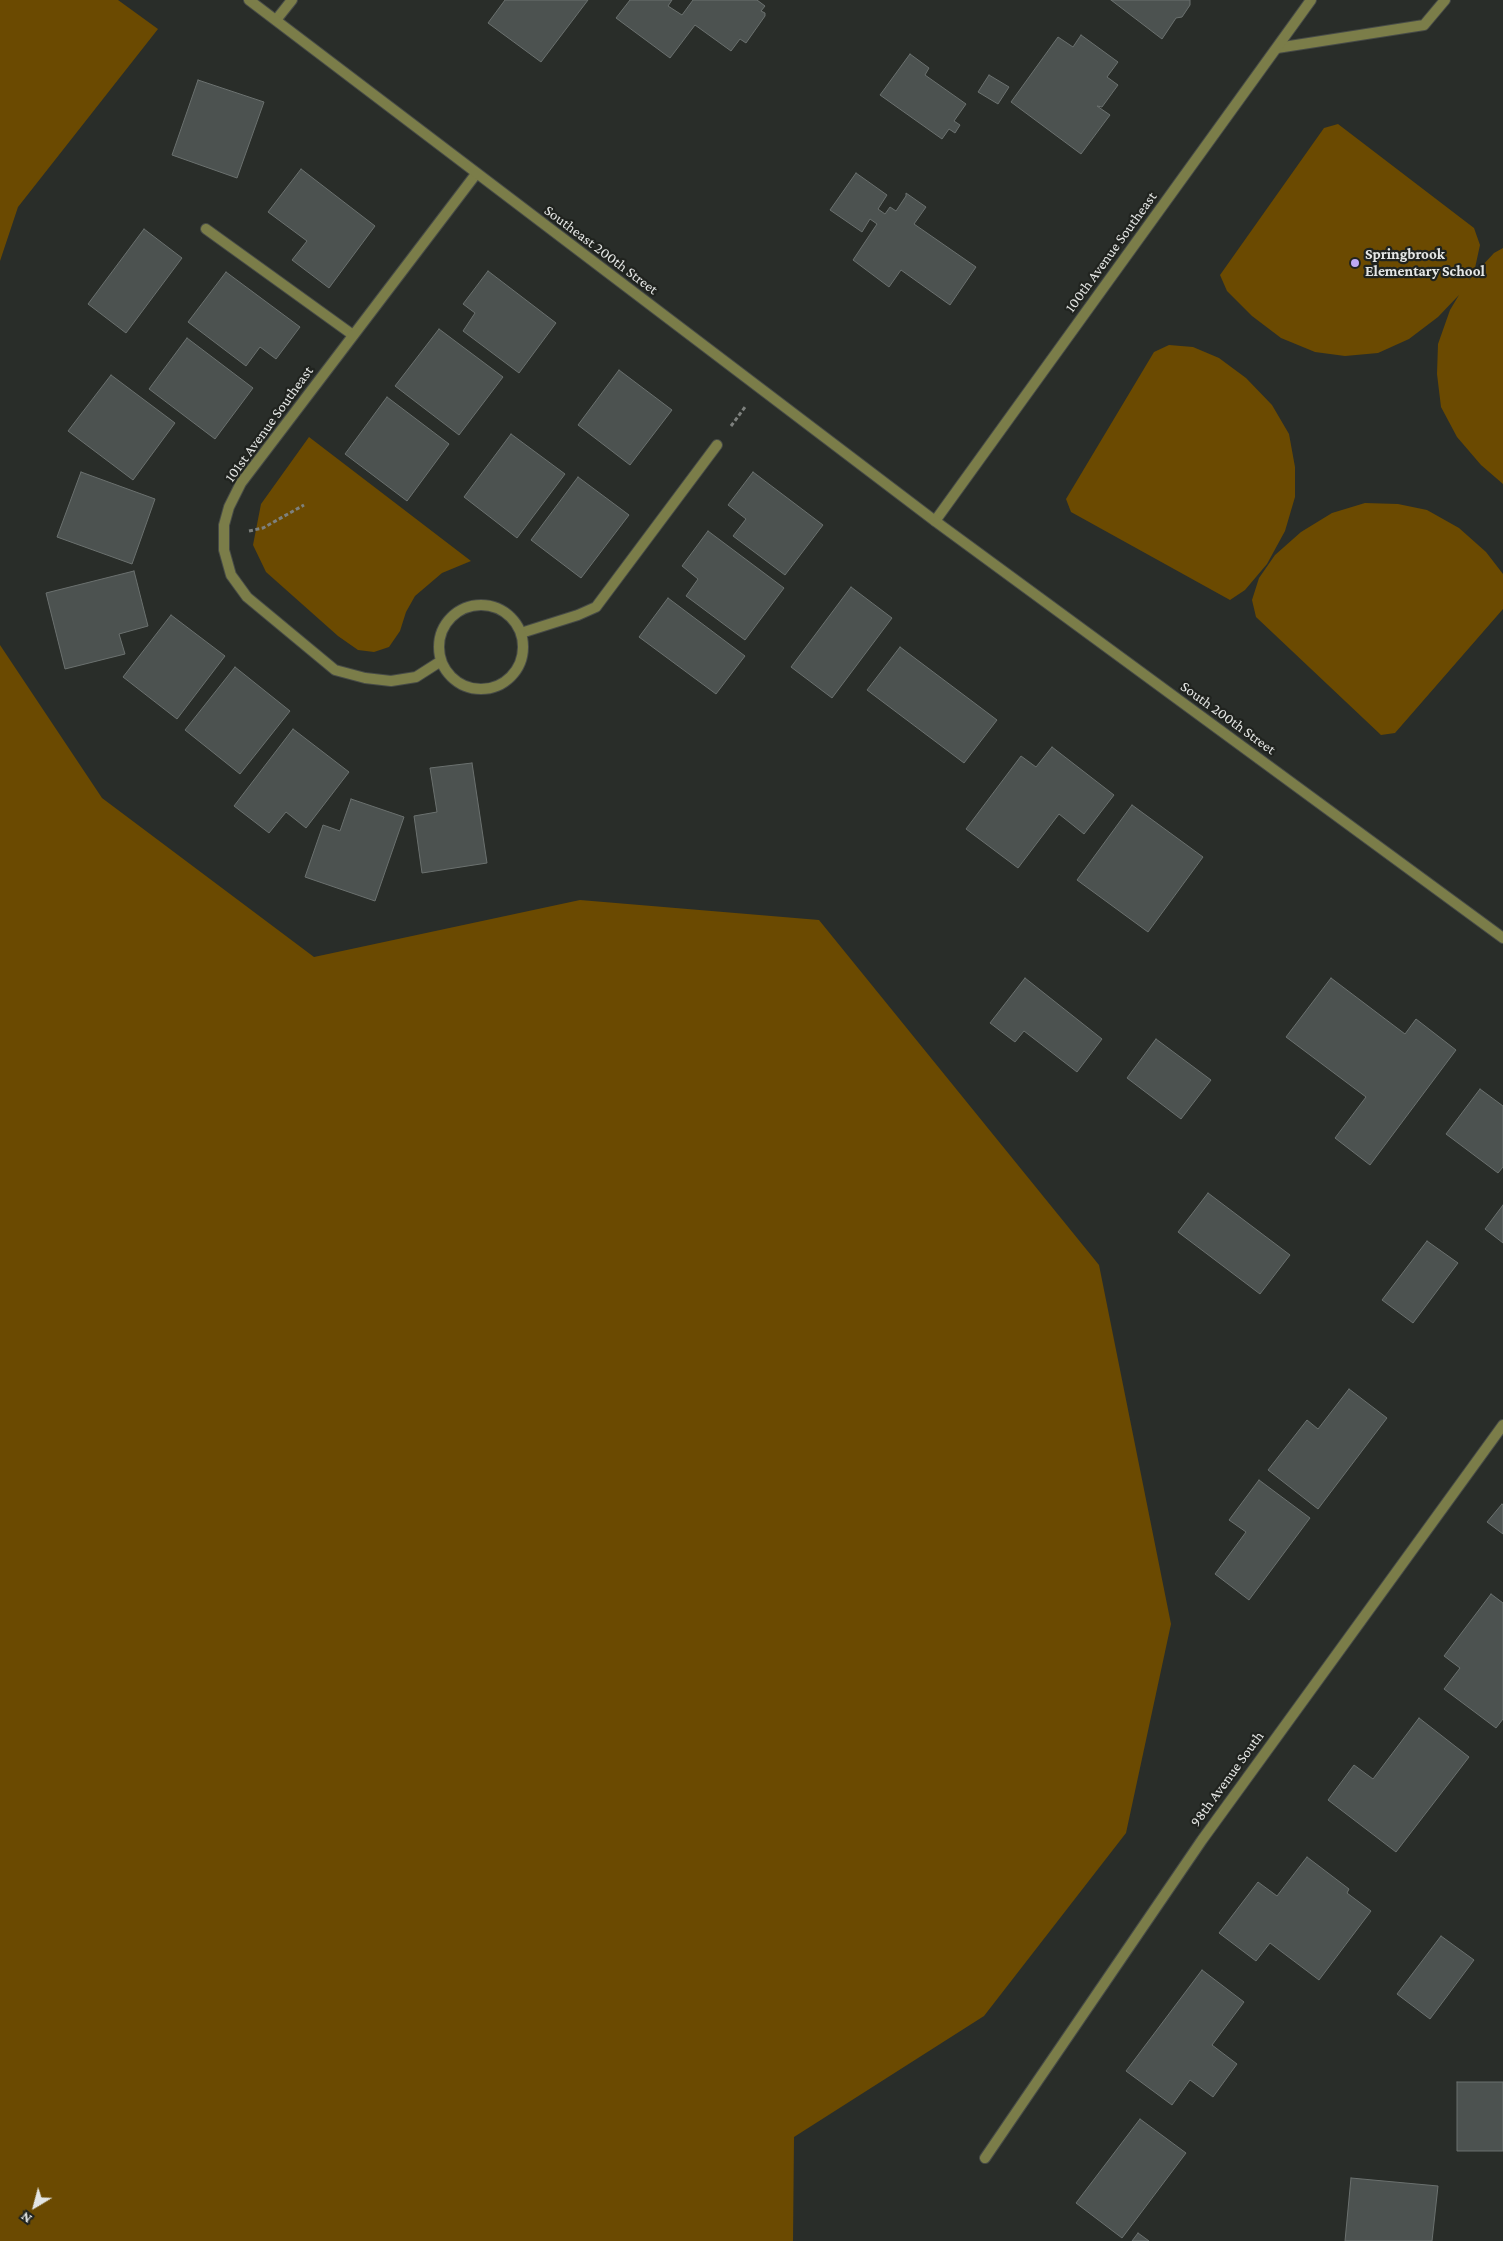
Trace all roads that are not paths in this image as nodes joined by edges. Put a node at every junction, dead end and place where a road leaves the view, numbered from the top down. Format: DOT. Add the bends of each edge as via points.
graph roads {
  1 [pos="250,0"];
  2 [pos="292,0"];
  3 [pos="1311,0"];
  4 [pos="1445,0"];
  5 [pos="276,20"];
  6 [pos="1276,48"];
  7 [pos="476,174"];
  8 [pos="206,230"];
  9 [pos="353,335"];
  10 [pos="718,445"];
  11 [pos="935,521"];
  12 [pos="520,633"];
  13 [pos="441,661"];
  14 [pos="1503,938"];
  15 [pos="1503,1425"];
  16 [pos="985,2158"];
  1 -- 5 [label="street, Southeast 200th Street"];
  2 -- 5 [label="street"];
  3 -- 6 [label="street, 100th Avenue Southeast"];
  4 -- 6 [label="street" via="1424,25"];
  5 -- 7 [label="street, Southeast 200th Street"];
  6 -- 11 [label="street, 100th Avenue Southeast"];
  7 -- 9 [label="street, 101st Avenue Southeast"];
  7 -- 11 [label="street, Southeast 200th Street"];
  8 -- 9 [label="street"];
  9 -- 13 [label="street, 101st Avenue Southeast" via="241,483 224,525 224,550 231,574 247,597 334,670 391,681 416,677"];
  10 -- 12 [label="street" via="596,607"];
  11 -- 14 [label="street, South 200th Street"];
  12 -- 13 [label="street" via="512,619 499,609 483,605 467,607 452,616 443,629 438,645"];
  12 -- 13 [label="street" via="522,650 519,665 509,679 494,687 478,689 462,685 449,675"];
  15 -- 16 [label="street, 98th Avenue South" via="1202,1840"];
}
